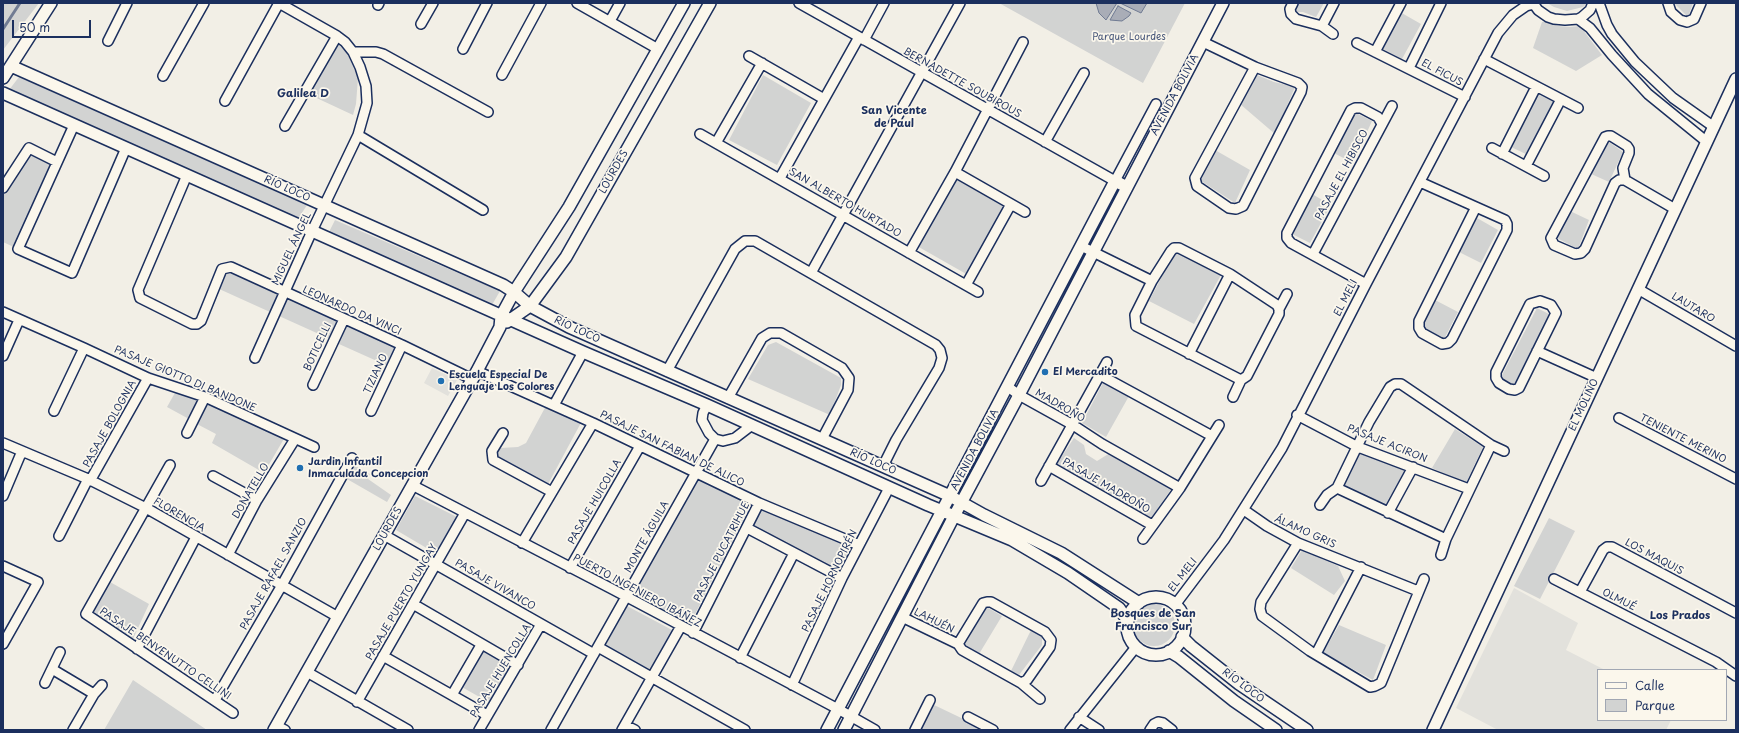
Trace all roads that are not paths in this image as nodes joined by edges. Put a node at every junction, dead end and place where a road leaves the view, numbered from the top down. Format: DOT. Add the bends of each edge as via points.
graph roads {
  1 [pos="51,3"];
  2 [pos="127,3"];
  3 [pos="204,3"];
  4 [pos="279,3"];
  5 [pos="433,3"];
  6 [pos="487,3"];
  7 [pos="541,3"];
  8 [pos="577,3"];
  9 [pos="620,3"];
  10 [pos="684,3"];
  11 [pos="710,3"];
  12 [pos="800,3"];
  13 [pos="884,3"];
  14 [pos="960,3"];
  15 [pos="1223,3"];
  16 [pos="1293,3"];
  17 [pos="1334,3"];
  18 [pos="1401,3"];
  19 [pos="1441,3"];
  20 [pos="1534,3"];
  21 [pos="1593,3"];
  22 [pos="1599,3"];
  23 [pos="1668,3"];
  24 [pos="1701,3"];
  25 [pos="1578,19"];
  26 [pos="610,21"];
  27 [pos="421,24"];
  28 [pos="1322,26"];
  29 [pos="1333,34"];
  30 [pos="337,36"];
  31 [pos="861,38"];
  32 [pos="108,41"];
  33 [pos="1023,42"];
  34 [pos="1203,42"];
  35 [pos="1357,43"];
  36 [pos="463,48"];
  37 [pos="658,49"];
  38 [pos="353,52"];
  39 [pos="1375,52"];
  40 [pos="749,56"];
  41 [pos="1484,59"];
  42 [pos="762,63"];
  43 [pos="11,66"];
  44 [pos="1255,67"];
  45 [pos="1409,68"];
  46 [pos="922,73"];
  47 [pos="1084,73"];
  48 [pos="502,75"];
  49 [pos="163,76"];
  50 [pos="3,78"];
  51 [pos="1736,80"];
  52 [pos="1536,87"];
  53 [pos="3,93"];
  54 [pos="1465,97"];
  55 [pos="824,99"];
  56 [pos="1561,99"];
  57 [pos="226,101"];
  58 [pos="1156,104"];
  59 [pos="1392,106"];
  60 [pos="1578,108"];
  61 [pos="988,109"];
  62 [pos="488,112"];
  63 [pos="1382,124"];
  64 [pos="74,125"];
  65 [pos="285,126"];
  66 [pos="1714,127"];
  67 [pos="700,134"];
  68 [pos="358,135"];
  69 [pos="1045,142"];
  70 [pos="1707,142"];
  71 [pos="716,143"];
  72 [pos="126,148"];
  73 [pos="1492,148"];
  74 [pos="1502,154"];
  75 [pos="57,162"];
  76 [pos="1526,166"];
  77 [pos="955,172"];
  78 [pos="186,175"];
  79 [pos="1544,176"];
  80 [pos="780,178"];
  81 [pos="1625,180"];
  82 [pos="1115,181"];
  83 [pos="1420,182"];
  84 [pos="1127,187"];
  85 [pos="3,188"];
  86 [pos="1011,204"];
  87 [pos="324,206"];
  88 [pos="1476,207"];
  89 [pos="1675,209"];
  90 [pos="483,210"];
  91 [pos="1025,212"];
  92 [pos="843,215"];
  93 [pos="312,231"];
  94 [pos="1081,246"];
  95 [pos="1093,251"];
  96 [pos="909,253"];
  97 [pos="1313,254"];
  98 [pos="811,273"];
  99 [pos="1230,274"];
  100 [pos="1152,282"];
  101 [pos="1366,284"];
  102 [pos="966,285"];
  103 [pos="1638,289"];
  104 [pos="284,292"];
  105 [pos="514,292"];
  106 [pos="978,292"];
  107 [pos="1287,294"];
  108 [pos="530,306"];
  109 [pos="1279,309"];
  110 [pos="3,312"];
  111 [pos="344,319"];
  112 [pos="19,320"];
  113 [pos="504,321"];
  114 [pos="402,345"];
  115 [pos="1736,346"];
  116 [pos="84,348"];
  117 [pos="1537,351"];
  118 [pos="583,352"];
  119 [pos="1189,354"];
  120 [pos="3,356"];
  121 [pos="256,358"];
  122 [pos="1107,362"];
  123 [pos="667,371"];
  124 [pos="475,375"];
  125 [pos="1100,375"];
  126 [pos="148,378"];
  127 [pos="1597,378"];
  128 [pos="1241,380"];
  129 [pos="313,385"];
  130 [pos="1008,387"];
  131 [pos="1019,395"];
  132 [pos="205,397"];
  133 [pos="1233,397"];
  134 [pos="728,398"];
  135 [pos="554,405"];
  136 [pos="707,405"];
  137 [pos="54,411"];
  138 [pos="371,411"];
  139 [pos="1297,416"];
  140 [pos="1620,418"];
  141 [pos="593,423"];
  142 [pos="1073,425"];
  143 [pos="1219,425"];
  144 [pos="752,426"];
  145 [pos="187,433"];
  146 [pos="503,433"];
  147 [pos="1212,436"];
  148 [pos="295,439"];
  149 [pos="715,439"];
  150 [pos="822,439"];
  151 [pos="3,443"];
  152 [pos="1491,445"];
  153 [pos="640,446"];
  154 [pos="314,447"];
  155 [pos="1358,447"];
  156 [pos="22,451"];
  157 [pos="1504,451"];
  158 [pos="352,458"];
  159 [pos="170,465"];
  160 [pos="883,466"];
  161 [pos="1050,466"];
  162 [pos="1413,467"];
  163 [pos="695,473"];
  164 [pos="213,476"];
  165 [pos="1736,479"];
  166 [pos="89,480"];
  167 [pos="1041,481"];
  168 [pos="412,485"];
  169 [pos="889,488"];
  170 [pos="1180,488"];
  171 [pos="1337,488"];
  172 [pos="1470,489"];
  173 [pos="552,492"];
  174 [pos="3,496"];
  175 [pos="950,496"];
  176 [pos="257,500"];
  177 [pos="962,502"];
  178 [pos="759,503"];
  179 [pos="1320,505"];
  180 [pos="146,508"];
  181 [pos="1244,510"];
  182 [pos="942,511"];
  183 [pos="465,513"];
  184 [pos="1388,513"];
  185 [pos="954,516"];
  186 [pos="1152,525"];
  187 [pos="747,528"];
  188 [pos="384,535"];
  189 [pos="59,536"];
  190 [pos="196,537"];
  191 [pos="1143,539"];
  192 [pos="1446,539"];
  193 [pos="522,543"];
  194 [pos="1298,543"];
  195 [pos="859,545"];
  196 [pos="794,553"];
  197 [pos="228,555"];
  198 [pos="1441,555"];
  199 [pos="436,564"];
  200 [pos="3,566"];
  201 [pos="1361,567"];
  202 [pos="570,568"];
  203 [pos="842,578"];
  204 [pos="1424,579"];
  205 [pos="1554,579"];
  206 [pos="282,585"];
  207 [pos="1418,591"];
  208 [pos="1580,592"];
  209 [pos="626,597"];
  210 [pos="1139,603"];
  211 [pos="413,604"];
  212 [pos="1175,604"];
  213 [pos="1736,614"];
  214 [pos="338,617"];
  215 [pos="902,617"];
  216 [pos="1128,621"];
  217 [pos="541,624"];
  218 [pos="681,626"];
  219 [pos="7,629"];
  220 [pos="693,633"];
  221 [pos="1182,637"];
  222 [pos="3,644"];
  223 [pos="481,644"];
  224 [pos="958,644"];
  225 [pos="1136,647"];
  226 [pos="137,649"];
  227 [pos="596,650"];
  228 [pos="1169,651"];
  229 [pos="60,652"];
  230 [pos="1316,654"];
  231 [pos="383,656"];
  232 [pos="740,658"];
  233 [pos="518,665"];
  234 [pos="52,669"];
  235 [pos="1726,669"];
  236 [pos="1727,670"];
  237 [pos="307,672"];
  238 [pos="652,676"];
  239 [pos="1736,676"];
  240 [pos="45,683"];
  241 [pos="1021,683"];
  242 [pos="792,684"];
  243 [pos="102,685"];
  244 [pos="94,694"];
  245 [pos="452,695"];
  246 [pos="1040,699"];
  247 [pos="214,700"];
  248 [pos="930,700"];
  249 [pos="357,702"];
  250 [pos="838,709"];
  251 [pos="233,713"];
  252 [pos="487,714"];
  253 [pos="850,717"];
  254 [pos="968,717"];
  255 [pos="1079,717"];
  256 [pos="984,726"];
  257 [pos="624,727"];
  258 [pos="279,729"];
  259 [pos="73,730"];
  260 [pos="408,730"];
  261 [pos="479,730"];
  262 [pos="551,730"];
  263 [pos="635,730"];
  264 [pos="746,730"];
  265 [pos="827,730"];
  266 [pos="844,730"];
  267 [pos="875,730"];
  268 [pos="915,730"];
  269 [pos="993,730"];
  270 [pos="1070,730"];
  271 [pos="1098,730"];
  272 [pos="1150,730"];
  273 [pos="1172,730"];
  274 [pos="1276,730"];
  275 [pos="1307,730"];
  276 [pos="1432,730"];
  1 -- 43 [label="street"];
  2 -- 32 [label="street"];
  3 -- 49 [label="street"];
  4 -- 30 [label="street, MIGUEL ÁNGEL"];
  4 -- 57 [label="street"];
  5 -- 27 [label="street"];
  6 -- 36 [label="street"];
  7 -- 48 [label="street"];
  8 -- 26 [label="street"];
  9 -- 26 [label="street"];
  10 -- 37 [label="street, LOURDES"];
  11 -- 108 [label="street, LOURDES" via="570,251"];
  12 -- 31 [label="street, BERNADETTE SOUBIROUS"];
  13 -- 31 [label="street"];
  14 -- 46 [label="street"];
  15 -- 34 [label="street, AVENIDA BOLIVIA"];
  16 -- 28 [label="street" via="1290,9 1296,19"];
  17 -- 28 [label="street"];
  18 -- 39 [label="street"];
  19 -- 45 [label="street"];
  20 -- 25 [label="street" via="1538,10 1554,19"];
  20 -- 41 [label="street, EL MELI" via="1507,21"];
  21 -- 25 [label="street" via="1590,10"];
  22 -- 66 [label="street" via="1612,34 1635,62 1673,98"];
  23 -- 24 [label="street" via="1671,12 1680,20 1687,22 1694,18"];
  25 -- 70 [label="street" via="1590,28 1648,94"];
  26 -- 37 [label="street"];
  28 -- 29 [label="street"];
  30 -- 38 [label="street, MIGUEL ÁNGEL"];
  30 -- 65 [label="street"];
  31 -- 46 [label="street, BERNADETTE SOUBIROUS"];
  31 -- 55 [label="street"];
  33 -- 61 [label="street"];
  34 -- 44 [label="street"];
  34 -- 84 [label="street, AVENIDA BOLIVIA"];
  35 -- 39 [label="street, EL FICUS"];
  37 -- 105 [label="street, LOURDES" via="569,207"];
  38 -- 62 [label="street" via="384,54"];
  38 -- 68 [label="street, MIGUEL ÁNGEL" via="364,77 367,96"];
  39 -- 45 [label="street, EL FICUS"];
  40 -- 42 [label="street"];
  41 -- 52 [label="street"];
  41 -- 54 [label="street, EL MELI"];
  42 -- 55 [label="street"];
  42 -- 71 [label="street"];
  43 -- 50 [label="street"];
  43 -- 87 [label="street, RÍO LOCO"];
  44 -- 44 [label="street" via="1194,178 1197,186 1229,208 1243,206 1302,87 1298,83"];
  45 -- 54 [label="street, EL FICUS"];
  46 -- 61 [label="street, BERNADETTE SOUBIROUS"];
  46 -- 92 [label="street"];
  47 -- 69 [label="street"];
  51 -- 66 [label="street, EL MOLINO"];
  52 -- 56 [label="street"];
  52 -- 74 [label="street"];
  53 -- 64 [label="street, RÍO LOCO"];
  54 -- 83 [label="street, EL MELI"];
  55 -- 80 [label="street"];
  56 -- 60 [label="street"];
  56 -- 76 [label="street"];
  58 -- 82 [label="street"];
  59 -- 63 [label="street"];
  61 -- 69 [label="street, BERNADETTE SOUBIROUS"];
  61 -- 77 [label="street"];
  63 -- 97 [label="street, PASAJE EL HIBISCO"];
  63 -- 97 [label="street, PASAJE EL HIBISCO" via="1378,117 1361,108 1351,110 1287,233 1291,243"];
  64 -- 72 [label="street, RÍO LOCO"];
  64 -- 75 [label="street"];
  66 -- 70 [label="street, EL MOLINO"];
  67 -- 71 [label="street, SAN ALBERTO HURTADO"];
  68 -- 87 [label="street, MIGUEL ÁNGEL"];
  68 -- 90 [label="street"];
  69 -- 82 [label="street, BERNADETTE SOUBIROUS"];
  70 -- 89 [label="street, EL MOLINO"];
  71 -- 80 [label="street, SAN ALBERTO HURTADO"];
  72 -- 75 [label="street" via="72,273 18,249"];
  72 -- 78 [label="street, RÍO LOCO"];
  73 -- 74 [label="street"];
  74 -- 76 [label="street"];
  75 -- 85 [label="street" via="29,148"];
  76 -- 79 [label="street"];
  77 -- 86 [label="street"];
  77 -- 96 [label="street"];
  78 -- 93 [label="street, RÍO LOCO"];
  78 -- 104 [label="street, LEONARDO DA VINCI" via="138,290 140,298 192,324 197,324 201,321 222,269 231,267"];
  80 -- 92 [label="street, SAN ALBERTO HURTADO"];
  81 -- 81 [label="street" via="1623,168 1629,149 1611,136 1605,137 1551,238 1554,245 1575,254 1581,253 1615,183"];
  81 -- 89 [label="street"];
  82 -- 84 [label="street"];
  82 -- 94 [label="street, AVENIDA BOLIVIA"];
  83 -- 88 [label="street"];
  83 -- 101 [label="street, EL MELI"];
  84 -- 95 [label="street, AVENIDA BOLIVIA"];
  86 -- 91 [label="street"];
  86 -- 102 [label="street"];
  87 -- 93 [label="street, MIGUEL ÁNGEL"];
  87 -- 105 [label="street, RÍO LOCO"];
  88 -- 88 [label="street" via="1419,321 1422,333 1442,344 1452,339 1507,230 1505,220"];
  89 -- 103 [label="street, EL MOLINO"];
  92 -- 96 [label="street, SAN ALBERTO HURTADO"];
  92 -- 98 [label="street"];
  93 -- 104 [label="street, MIGUEL ÁNGEL"];
  93 -- 113 [label="street, RÍO LOCO"];
  94 -- 95 [label="street"];
  94 -- 130 [label="street, AVENIDA BOLIVIA"];
  95 -- 100 [label="street"];
  95 -- 131 [label="street, AVENIDA BOLIVIA"];
  96 -- 102 [label="street, SAN ALBERTO HURTADO"];
  97 -- 101 [label="street"];
  98 -- 123 [label="street" via="755,242 741,243 735,249"];
  98 -- 160 [label="street" via="936,345 942,354 942,363"];
  99 -- 100 [label="street" via="1174,248"];
  99 -- 109 [label="street" via="1278,305"];
  99 -- 119 [label="street"];
  100 -- 119 [label="street" via="1135,315 1136,326"];
  101 -- 139 [label="street, EL MELI"];
  102 -- 106 [label="street, SAN ALBERTO HURTADO"];
  103 -- 115 [label="street, LAUTARO"];
  103 -- 127 [label="street, EL MOLINO"];
  104 -- 111 [label="street, LEONARDO DA VINCI"];
  104 -- 121 [label="street, MIGUEL ÁNGEL"];
  105 -- 108 [label="street, RÍO LOCO"];
  105 -- 113 [label="street, LOURDES"];
  107 -- 109 [label="street"];
  108 -- 113 [label="street, LOURDES"];
  108 -- 123 [label="street, RÍO LOCO" via="569,327"];
  109 -- 128 [label="street" via="1279,314 1247,376"];
  110 -- 112 [label="street, PASAJE GIOTTO DI BANDONE"];
  111 -- 114 [label="street, LEONARDO DA VINCI"];
  111 -- 129 [label="street, BOTICELLI"];
  112 -- 116 [label="street, PASAJE GIOTTO DI BANDONE"];
  112 -- 120 [label="street"];
  113 -- 118 [label="street, RÍO LOCO"];
  113 -- 124 [label="street, LOURDES"];
  114 -- 124 [label="street, LEONARDO DA VINCI"];
  114 -- 138 [label="street, TIZIANO"];
  116 -- 126 [label="street, PASAJE GIOTTO DI BANDONE"];
  116 -- 137 [label="street"];
  117 -- 117 [label="street" via="1556,313 1551,305 1540,301 1530,304 1496,372 1499,383 1509,390 1519,388"];
  117 -- 127 [label="street"];
  118 -- 135 [label="street"];
  118 -- 136 [label="street, RÍO LOCO"];
  119 -- 128 [label="street"];
  122 -- 125 [label="street, PASAJE MADROÑO"];
  123 -- 134 [label="street, RÍO LOCO"];
  124 -- 135 [label="street, PASAJE SAN FABIAN DE ALICO"];
  124 -- 168 [label="street, LOURDES"];
  125 -- 142 [label="street, PASAJE MADROÑO"];
  125 -- 147 [label="street"];
  126 -- 132 [label="street, PASAJE GIOTTO DI BANDONE"];
  126 -- 166 [label="street, PASAJE BOLOGNIA"];
  127 -- 276 [label="street, EL MOLINO"];
  128 -- 133 [label="street"];
  130 -- 131 [label="street, MADROÑO"];
  130 -- 175 [label="street, AVENIDA BOLIVIA"];
  131 -- 142 [label="street, MADROÑO"];
  131 -- 177 [label="street, AVENIDA BOLIVIA"];
  132 -- 145 [label="street"];
  132 -- 148 [label="street, PASAJE GIOTTO DI BANDONE"];
  134 -- 150 [label="street, RÍO LOCO"];
  134 -- 150 [label="street" via="762,338 770,333 781,333 842,368 849,378 848,390"];
  135 -- 141 [label="street, PASAJE SAN FABIAN DE ALICO"];
  136 -- 144 [label="street, RÍO LOCO"];
  136 -- 149 [label="street" via="702,420 708,433"];
  139 -- 155 [label="street, PASAJE ACIRON"];
  139 -- 181 [label="street, EL MELI" via="1282,448"];
  140 -- 165 [label="street, TENIENTE MERINO"];
  141 -- 153 [label="street, PASAJE SAN FABIAN DE ALICO"];
  141 -- 173 [label="street"];
  142 -- 161 [label="street, PASAJE MADROÑO"];
  142 -- 170 [label="street, MADROÑO"];
  143 -- 147 [label="street, PASAJE MADROÑO"];
  144 -- 149 [label="street" via="735,438"];
  144 -- 169 [label="street, RÍO LOCO"];
  146 -- 173 [label="street" via="492,451 493,460"];
  147 -- 170 [label="street, PASAJE MADROÑO"];
  148 -- 154 [label="street, PASAJE GIOTTO DI BANDONE"];
  148 -- 176 [label="street, DONATELLO"];
  149 -- 163 [label="street, MONTE ÁGUILA"];
  150 -- 160 [label="street, RÍO LOCO"];
  151 -- 156 [label="street, FLORENCIA"];
  152 -- 155 [label="street" via="1401,384 1395,384 1383,398"];
  152 -- 157 [label="street"];
  152 -- 172 [label="street"];
  153 -- 163 [label="street, PASAJE SAN FABIAN DE ALICO"];
  153 -- 202 [label="street, PASAJE HUICOLLA"];
  155 -- 162 [label="street, PASAJE ACIRON"];
  155 -- 171 [label="street"];
  156 -- 166 [label="street, FLORENCIA"];
  156 -- 174 [label="street"];
  158 -- 206 [label="street, PASAJE RAFAEL SANZIO"];
  159 -- 180 [label="street"];
  160 -- 175 [label="street, RÍO LOCO"];
  161 -- 167 [label="street, PASAJE MADROÑO"];
  161 -- 186 [label="street, PASAJE MADROÑO"];
  162 -- 172 [label="street, PASAJE ACIRON"];
  162 -- 184 [label="street"];
  163 -- 178 [label="street, PASAJE SAN FABIAN DE ALICO"];
  163 -- 209 [label="street, MONTE ÁGUILA"];
  164 -- 176 [label="street"];
  166 -- 180 [label="street, FLORENCIA"];
  166 -- 189 [label="street, PASAJE BOLOGNIA"];
  168 -- 183 [label="street, PUERTO INGENIERO IBÁÑEZ"];
  168 -- 188 [label="street, LOURDES"];
  169 -- 182 [label="street, RÍO LOCO"];
  169 -- 195 [label="street, PASAJE HORNOPIRÉN"];
  170 -- 186 [label="street, PASAJE MADROÑO"];
  171 -- 179 [label="street" via="1327,495"];
  171 -- 184 [label="street"];
  172 -- 192 [label="street"];
  173 -- 193 [label="street"];
  175 -- 177 [label="street, RÍO LOCO"];
  175 -- 182 [label="street, AVENIDA BOLIVIA"];
  176 -- 197 [label="street, DONATELLO"];
  177 -- 185 [label="street, AVENIDA BOLIVIA"];
  177 -- 210 [label="street, RÍO LOCO" via="1061,553"];
  178 -- 187 [label="street, PASAJE PUCATRIHUE"];
  178 -- 195 [label="street, PASAJE SAN FABIAN DE ALICO"];
  180 -- 190 [label="street, FLORENCIA"];
  180 -- 226 [label="street, PASAJE BENVENUTTO CELLINI" via="86,614"];
  181 -- 194 [label="street, ÁLAMO GRIS"];
  181 -- 212 [label="street, EL MELI"];
  182 -- 185 [label="street, RÍO LOCO"];
  182 -- 250 [label="street, AVENIDA BOLIVIA"];
  183 -- 193 [label="street, PUERTO INGENIERO IBÁÑEZ"];
  183 -- 199 [label="street, PASAJE PUERTO YUNGAY"];
  184 -- 192 [label="street"];
  185 -- 215 [label="street, AVENIDA BOLIVIA"];
  185 -- 216 [label="street, RÍO LOCO" via="1012,540 1054,564 1119,608"];
  186 -- 191 [label="street, PASAJE MADROÑO"];
  187 -- 196 [label="street"];
  187 -- 220 [label="street, PASAJE PUCATRIHUE"];
  188 -- 199 [label="street, PASAJE VIVANCO"];
  188 -- 214 [label="street, LOURDES"];
  190 -- 197 [label="street, FLORENCIA"];
  190 -- 226 [label="street"];
  192 -- 198 [label="street"];
  193 -- 202 [label="street, PUERTO INGENIERO IBÁÑEZ"];
  194 -- 201 [label="street, ÁLAMO GRIS"];
  194 -- 230 [label="street" via="1261,602 1260,609 1262,616"];
  195 -- 203 [label="street, PASAJE HORNOPIRÉN"];
  196 -- 203 [label="street"];
  196 -- 232 [label="street"];
  197 -- 206 [label="street, FLORENCIA"];
  199 -- 211 [label="street, PASAJE PUERTO YUNGAY"];
  199 -- 217 [label="street, PASAJE VIVANCO"];
  200 -- 219 [label="street" via="38,582"];
  201 -- 207 [label="street, ÁLAMO GRIS"];
  201 -- 230 [label="street"];
  202 -- 209 [label="street, PUERTO INGENIERO IBÁÑEZ"];
  203 -- 242 [label="street, PASAJE HORNOPIRÉN"];
  204 -- 207 [label="street"];
  205 -- 208 [label="street, OLMUÉ"];
  206 -- 214 [label="street, FLORENCIA"];
  206 -- 247 [label="street, PASAJE RAFAEL SANZIO"];
  207 -- 230 [label="street" via="1381,683 1370,687"];
  208 -- 213 [label="street, LOS MAQUIS" via="1603,550 1612,547"];
  208 -- 235 [label="street, OLMUÉ"];
  209 -- 218 [label="street, PUERTO INGENIERO IBÁÑEZ"];
  209 -- 227 [label="street, MONTE ÁGUILA"];
  210 -- 212 [label="street" via="1156,597"];
  210 -- 216 [label="street" via="1132,609"];
  211 -- 223 [label="street"];
  211 -- 231 [label="street, PASAJE PUERTO YUNGAY"];
  212 -- 221 [label="street" via="1184,618"];
  214 -- 237 [label="street, LOURDES"];
  215 -- 224 [label="street, LAHUÉN"];
  215 -- 253 [label="street, AVENIDA BOLIVIA"];
  216 -- 225 [label="street" via="1129,635"];
  217 -- 227 [label="street, PASAJE VIVANCO"];
  217 -- 233 [label="street, PASAJE HUENCOLLA"];
  218 -- 220 [label="street, PUERTO INGENIERO IBÁÑEZ"];
  218 -- 238 [label="street"];
  219 -- 222 [label="street"];
  220 -- 232 [label="street, PUERTO INGENIERO IBÁÑEZ"];
  221 -- 228 [label="street"];
  221 -- 275 [label="street, RÍO LOCO" via="1244,688"];
  223 -- 233 [label="street"];
  223 -- 245 [label="street"];
  224 -- 241 [label="street, LAHUÉN" via="962,650"];
  224 -- 241 [label="street" via="983,603 987,602 1045,632 1051,640 1050,647 1027,680"];
  225 -- 228 [label="street" via="1152,654"];
  225 -- 255 [label="street"];
  226 -- 247 [label="street, PASAJE BENVENUTTO CELLINI"];
  227 -- 238 [label="street, PASAJE VIVANCO"];
  227 -- 262 [label="street, MONTE ÁGUILA"];
  228 -- 274 [label="street, RÍO LOCO"];
  229 -- 234 [label="street"];
  231 -- 245 [label="street"];
  231 -- 249 [label="street, PASAJE PUERTO YUNGAY"];
  232 -- 242 [label="street, PUERTO INGENIERO IBÁÑEZ"];
  233 -- 252 [label="street, PASAJE HUENCOLLA"];
  234 -- 240 [label="street"];
  234 -- 244 [label="street"];
  236 -- 239 [label="street, OLMUÉ"];
  237 -- 249 [label="street"];
  237 -- 258 [label="street, LOURDES"];
  238 -- 257 [label="street"];
  238 -- 264 [label="street, PASAJE VIVANCO"];
  241 -- 246 [label="street, LAHUÉN"];
  242 -- 250 [label="street, PUERTO INGENIERO IBÁÑEZ"];
  243 -- 244 [label="street"];
  244 -- 259 [label="street"];
  245 -- 252 [label="street"];
  247 -- 251 [label="street, PASAJE BENVENUTTO CELLINI"];
  248 -- 268 [label="street"];
  249 -- 260 [label="street"];
  250 -- 253 [label="street, PUERTO INGENIERO IBÁÑEZ"];
  250 -- 265 [label="street, AVENIDA BOLIVIA"];
  252 -- 261 [label="street, PASAJE HUENCOLLA"];
  253 -- 266 [label="street, AVENIDA BOLIVIA"];
  253 -- 267 [label="street, PUERTO INGENIERO IBÁÑEZ"];
  254 -- 256 [label="street"];
  255 -- 270 [label="street"];
  255 -- 271 [label="street"];
  256 -- 269 [label="street"];
  257 -- 263 [label="street"];
  272 -- 273 [label="street" via="1158,722"];
}
